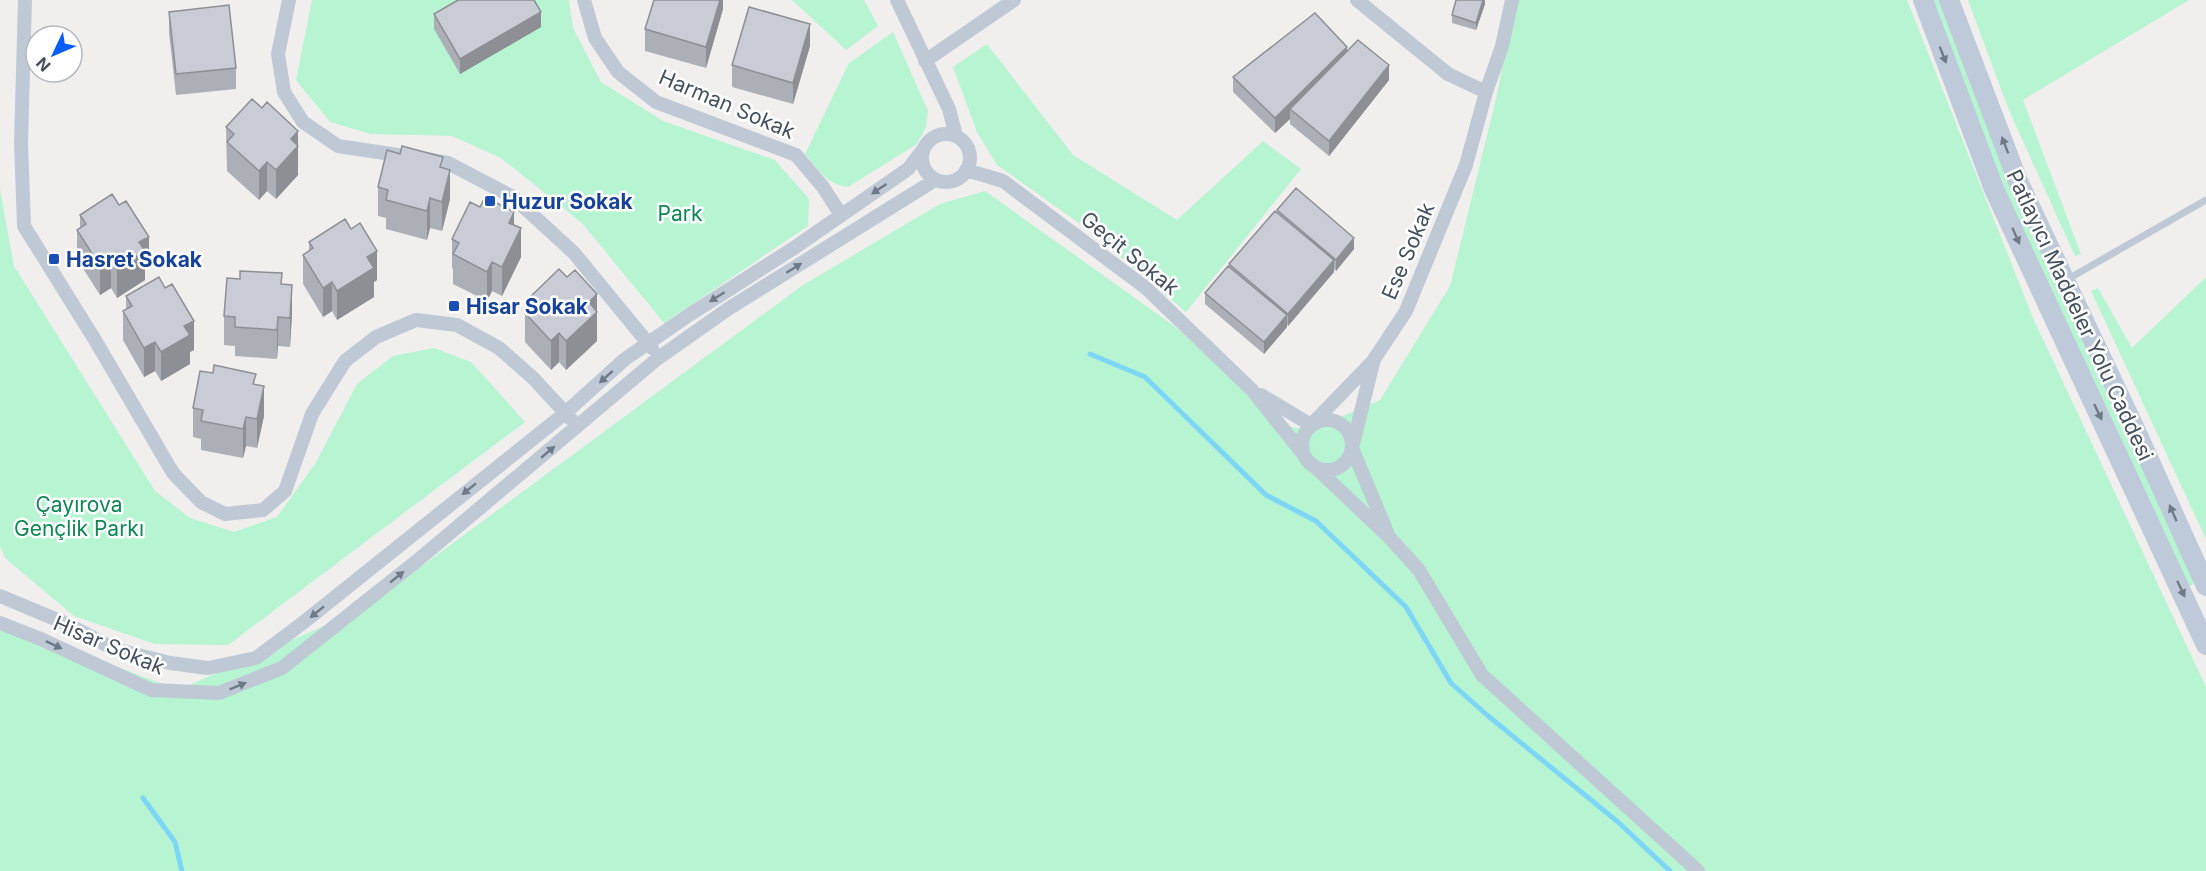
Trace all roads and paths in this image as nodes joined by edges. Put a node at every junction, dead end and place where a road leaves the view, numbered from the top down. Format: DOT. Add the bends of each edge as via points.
graph roads {
  1 [pos="25,0"];
  2 [pos="289,0"];
  3 [pos="584,0"];
  4 [pos="897,0"];
  5 [pos="1014,0"];
  6 [pos="1358,0"];
  7 [pos="1512,0"];
  8 [pos="1923,0"];
  9 [pos="1949,0"];
  10 [pos="926,61"];
  11 [pos="1486,92"];
  12 [pos="956,136"];
  13 [pos="922,151"];
  14 [pos="966,170"];
  15 [pos="935,180"];
  16 [pos="2206,200"];
  17 [pos="842,214"];
  18 [pos="2065,280"];
  19 [pos="649,342"];
  20 [pos="657,358"];
  21 [pos="1373,362"];
  22 [pos="1252,390"];
  23 [pos="564,414"];
  24 [pos="1311,425"];
  25 [pos="580,426"];
  26 [pos="1352,448"];
  27 [pos="1308,460"];
  28 [pos="1389,537"];
  29 [pos="2206,586"];
  30 [pos="0,596"];
  31 [pos="0,623"];
  32 [pos="2206,645"];
  33 [pos="1698,871"];
  1 -- 23 [label="street" via="21,143 24,226 173,473 201,502 225,514 263,510 285,490 312,414 345,362 376,337 416,320 457,325 499,348 533,378"];
  2 -- 19 [label="street" via="278,54 284,92 303,122 338,146 448,163 513,197 574,253"];
  3 -- 17 [label="street, Harman Sokak" via="595,38 618,72 656,102 796,155"];
  4 -- 10 [label="street"];
  5 -- 10 [label="street"];
  6 -- 11 [label="street" via="1448,74"];
  7 -- 11 [label="street, Ese Sokak"];
  8 -- 32 [label="main road, Patlayıcı Maddeler Yolu Caddesi, one-way" via="1994,189"];
  18 -- 9 [label="main road, Patlayıcı Maddeler Yolu Caddesi, one-way" via="2018,181"];
  10 -- 12 [label="street" via="949,109"];
  11 -- 21 [label="street, Ese Sokak" via="1466,165 1427,264 1406,311"];
  12 -- 13 [label="street" via="933,137"];
  12 -- 14 [label="street" via="970,155"];
  13 -- 15 [label="street" via="923,165"];
  13 -- 17 [label="street, Hisar Sokak, one-way" via="908,169"];
  14 -- 15 [label="street" via="955,180"];
  14 -- 22 [label="street, Geçit Sokak" via="1003,181 1146,288"];
  20 -- 15 [label="street, Hisar Sokak, one-way"];
  16 -- 18 [label="lane"];
  17 -- 19 [label="street, Hisar Sokak, one-way"];
  29 -- 18 [label="main road, Patlayıcı Maddeler Yolu Caddesi, one-way"];
  19 -- 20 [label="street"];
  19 -- 23 [label="street, Hisar Sokak, one-way"];
  20 -- 25 [label="street, Hisar Sokak"];
  21 -- 24 [label="street, Ese Sokak"];
  21 -- 26 [label="street"];
  22 -- 24 [label="street"];
  22 -- 27 [label="street"];
  23 -- 25 [label="street"];
  23 -- 30 [label="street, Hisar Sokak, one-way" via="256,658 208,668 170,663 114,648"];
  24 -- 26 [label="street" via="1327,419 1335,421 1348,431"];
  24 -- 27 [label="street" via="1302,442"];
  31 -- 25 [label="street, Hisar Sokak, one-way" via="151,690 219,693 282,668"];
  26 -- 27 [label="street" via="1350,456 1337,468 1320,469"];
  26 -- 28 [label="street"];
  27 -- 28 [label="street"];
  28 -- 33 [label="street" via="1419,570 1482,675"];
}
